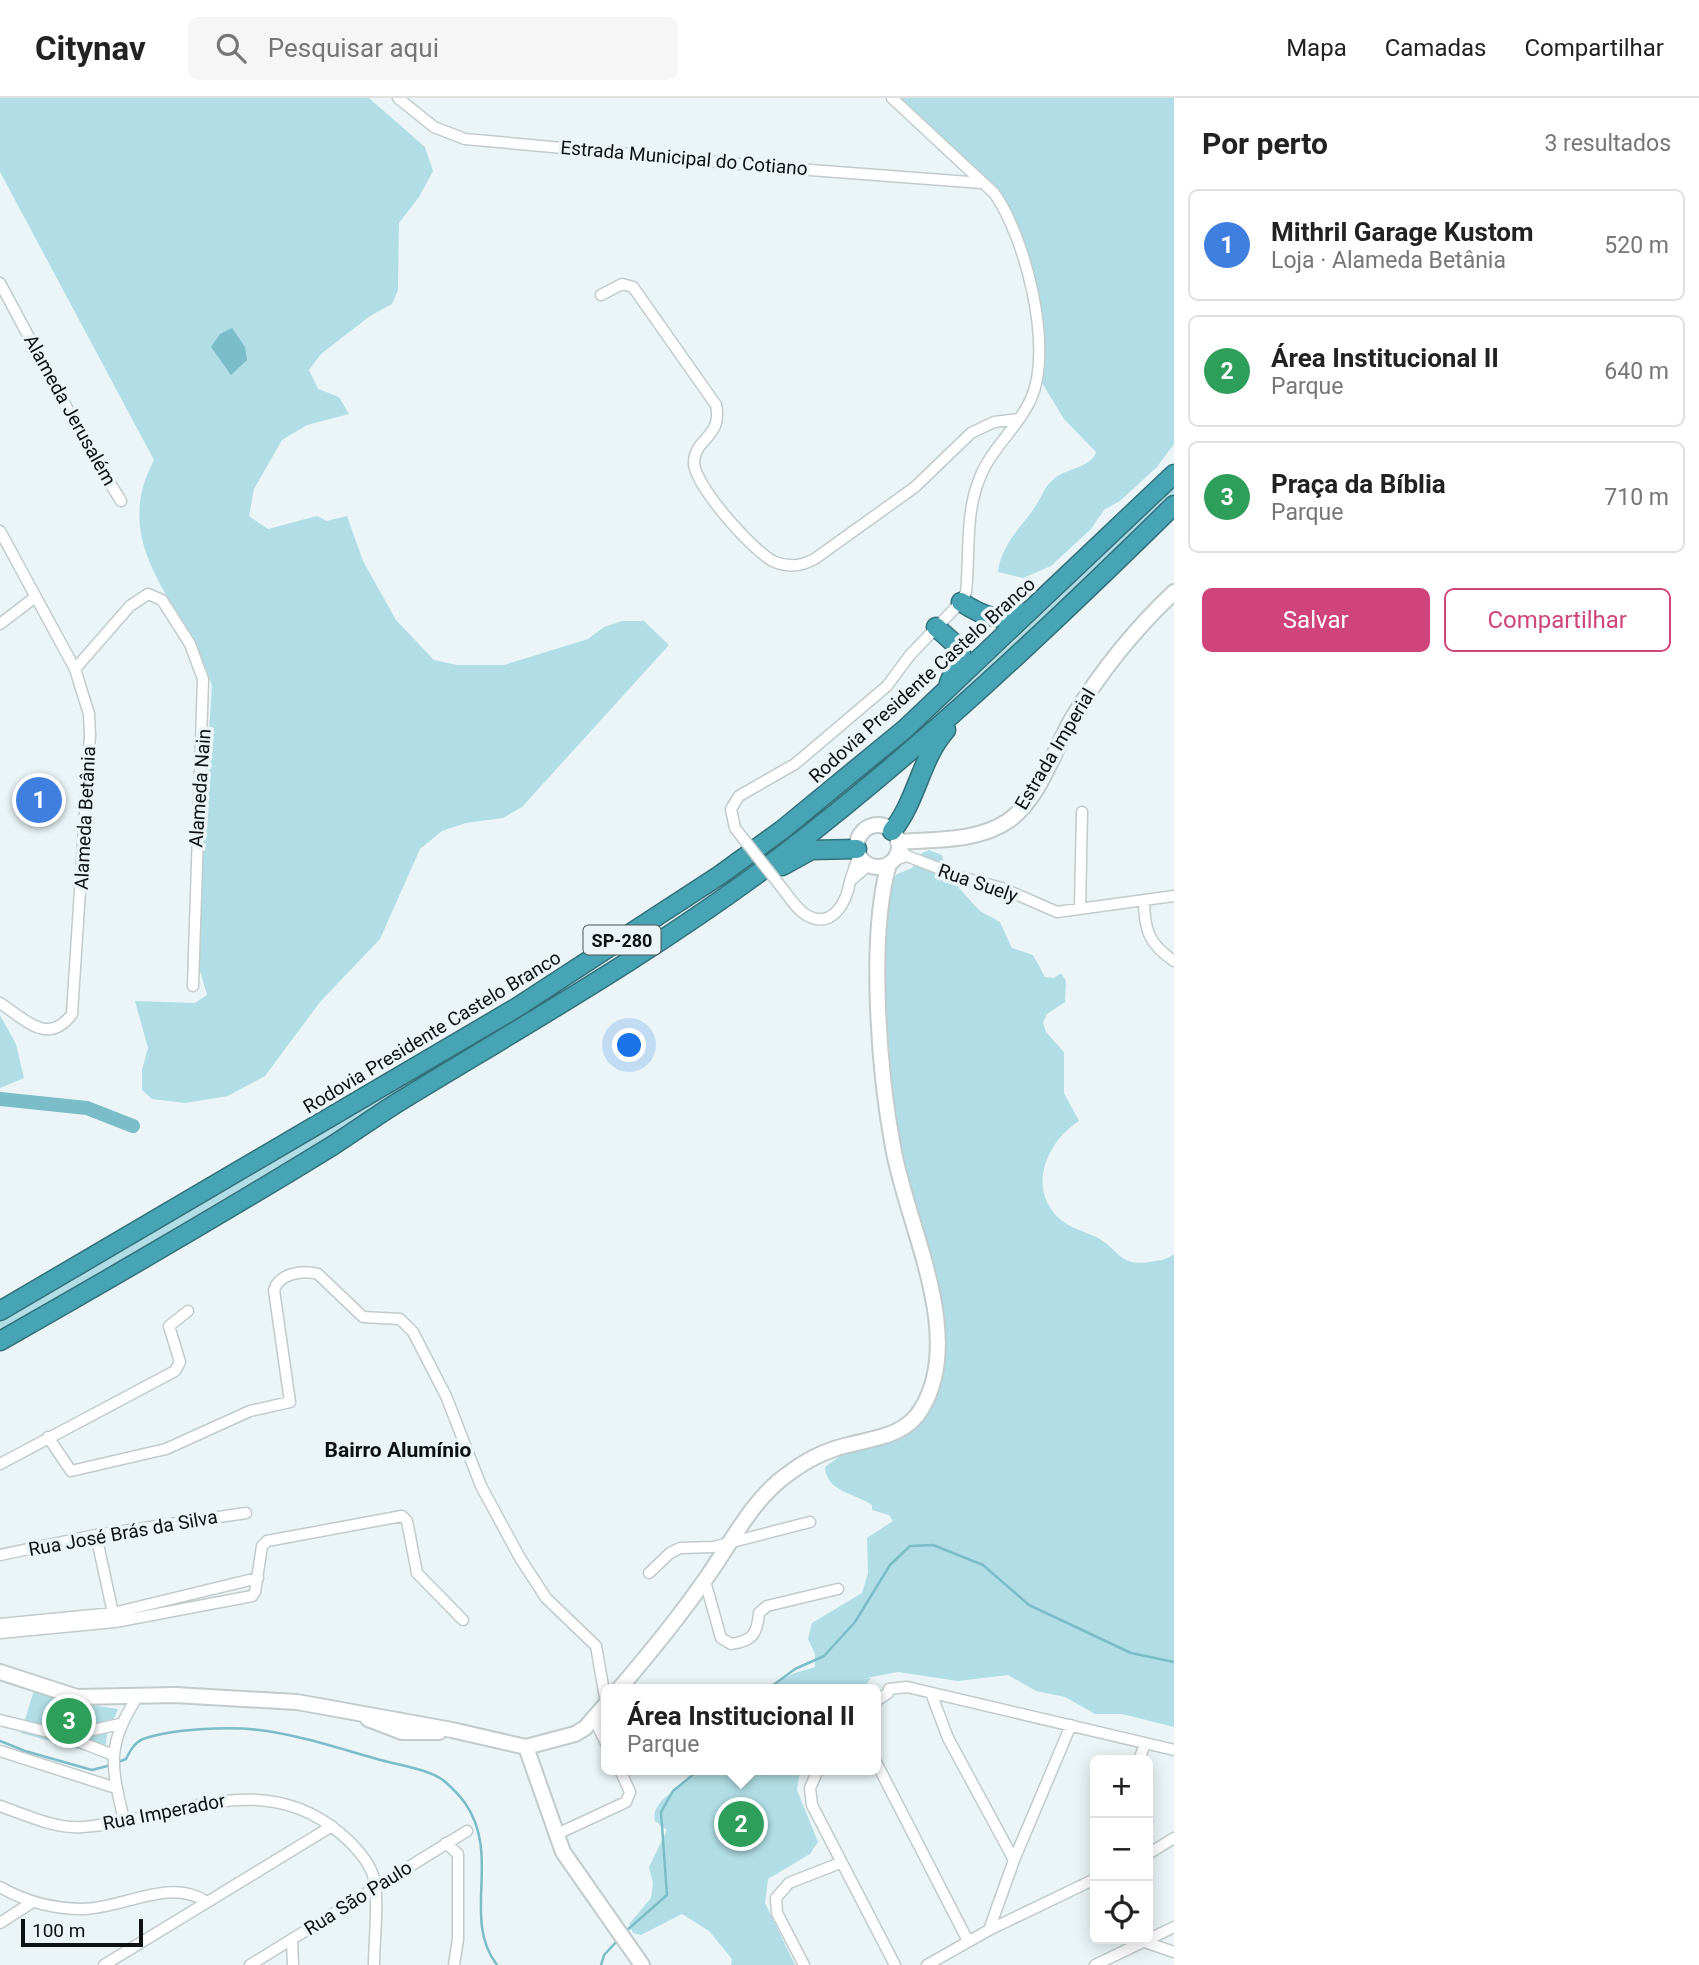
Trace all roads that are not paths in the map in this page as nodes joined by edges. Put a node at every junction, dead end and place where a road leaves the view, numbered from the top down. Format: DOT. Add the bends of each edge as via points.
graph roads {
  1 [pos="398,98"];
  2 [pos="892,98"];
  3 [pos="982,183"];
  4 [pos="0,283"];
  5 [pos="601,295"];
  6 [pos="1019,419"];
  7 [pos="1174,474"];
  8 [pos="121,501"];
  9 [pos="1174,505"];
  10 [pos="0,531"];
  11 [pos="1174,592"];
  12 [pos="34,598"];
  13 [pos="961,602"];
  14 [pos="1036,608"];
  15 [pos="0,624"];
  16 [pos="936,626"];
  17 [pos="1042,634"];
  18 [pos="75,669"];
  19 [pos="940,697"];
  20 [pos="1082,812"];
  21 [pos="896,850"];
  22 [pos="864,859"];
  23 [pos="881,889"];
  24 [pos="1174,896"];
  25 [pos="1144,900"];
  26 [pos="1080,908"];
  27 [pos="672,935"];
  28 [pos="1174,961"];
  29 [pos="193,986"];
  30 [pos="0,1003"];
  31 [pos="84,1293"];
  32 [pos="0,1311"];
  33 [pos="188,1311"];
  34 [pos="0,1341"];
  35 [pos="0,1352"];
  36 [pos="48,1437"];
  37 [pos="0,1464"];
  38 [pos="246,1513"];
  39 [pos="810,1521"];
  40 [pos="96,1535"];
  41 [pos="732,1541"];
  42 [pos="0,1555"];
  43 [pos="649,1573"];
  44 [pos="258,1578"];
  45 [pos="705,1581"];
  46 [pos="226,1587"];
  47 [pos="838,1589"];
  48 [pos="229,1599"];
  49 [pos="113,1613"];
  50 [pos="463,1620"];
  51 [pos="0,1624"];
  52 [pos="0,1633"];
  53 [pos="0,1672"];
  54 [pos="603,1684"];
  55 [pos="623,1684"];
  56 [pos="931,1693"];
  57 [pos="137,1697"];
  58 [pos="881,1698"];
  59 [pos="601,1710"];
  60 [pos="594,1719"];
  61 [pos="0,1720"];
  62 [pos="120,1724"];
  63 [pos="1071,1725"];
  64 [pos="601,1733"];
  65 [pos="65,1736"];
  66 [pos="1145,1744"];
  67 [pos="526,1747"];
  68 [pos="1174,1750"];
  69 [pos="0,1751"];
  70 [pos="113,1755"];
  71 [pos="1141,1755"];
  72 [pos="881,1772"];
  73 [pos="623,1775"];
  74 [pos="816,1775"];
  75 [pos="117,1788"];
  76 [pos="0,1806"];
  77 [pos="124,1820"];
  78 [pos="332,1826"];
  79 [pos="467,1831"];
  80 [pos="555,1835"];
  81 [pos="1174,1838"];
  82 [pos="446,1843"];
  83 [pos="1153,1851"];
  84 [pos="1014,1860"];
  85 [pos="840,1863"];
  86 [pos="1091,1881"];
  87 [pos="0,1887"];
  88 [pos="374,1888"];
  89 [pos="205,1901"];
  90 [pos="31,1903"];
  91 [pos="0,1923"];
  92 [pos="1174,1927"];
  93 [pos="989,1930"];
  94 [pos="1153,1936"];
  95 [pos="292,1939"];
  96 [pos="968,1941"];
  97 [pos="1136,1944"];
  98 [pos="1151,1944"];
  99 [pos="1174,1952"];
  100 [pos="640,1964"];
  101 [pos="104,1965"];
  102 [pos="250,1965"];
  103 [pos="293,1965"];
  104 [pos="374,1965"];
  105 [pos="454,1965"];
  106 [pos="804,1965"];
  107 [pos="895,1965"];
  108 [pos="927,1965"];
  109 [pos="1095,1965"];
  1 -- 3 [label="street, Estrada Municipal do Cotiano" via="434,127 465,139"];
  2 -- 3 [label="street"];
  3 -- 6 [label="street" via="1007,211 1031,283 1038,376"];
  4 -- 8 [label="street, Alameda Jerusalém"];
  5 -- 6 [label="street" via="622,284 633,287 716,405 715,430 696,453 695,471 751,544 778,563 805,565 915,487 971,433 993,422"];
  6 -- 13 [label="street" via="988,461 975,490 966,592"];
  7 -- 14 [label="highway, Rodovia Presidente Castelo Branco / SP-280"];
  9 -- 17 [label="highway, SP-280"];
  10 -- 12 [label="street, Alameda Betânia"];
  11 -- 21 [label="street, Estrada Imperial" via="1100,675 1030,798 1015,815 983,832"];
  12 -- 15 [label="street"];
  12 -- 18 [label="street, Alameda Betânia"];
  13 -- 14 [label="highway" via="1007,620"];
  13 -- 16 [label="street"];
  14 -- 19 [label="highway, Rodovia Presidente Castelo Branco / SP-280"];
  16 -- 19 [label="highway" via="961,654"];
  16 -- 22 [label="street, bridge" via="879,693 795,764 739,796 731,809 735,828 782,888 806,915 818,920 832,918 841,908"];
  17 -- 21 [label="highway" via="942,735 901,820"];
  17 -- 27 [label="highway, SP-280" via="880,777"];
  18 -- 29 [label="street, Alameda Nain" via="141,596 148,594 162,600 190,644 203,679"];
  18 -- 30 [label="street, Alameda Betânia" via="89,713 90,735 72,1014 54,1031 42,1029"];
  19 -- 32 [label="highway, Rodovia Presidente Castelo Branco / SP-280" via="782,830 656,918 516,1008"];
  20 -- 26 [label="street"];
  21 -- 22 [label="street"];
  21 -- 22 [label="street" via="881,826 869,828 860,836"];
  21 -- 23 [label="street"];
  21 -- 26 [label="street, Rua Suely" via="1057,912"];
  22 -- 23 [label="street"];
  22 -- 27 [label="highway" via="811,850"];
  23 -- 41 [label="street" via="879,983 886,1098 898,1174 933,1297 937,1361 930,1394 912,1422 898,1432 833,1449 788,1474 770,1489"];
  24 -- 25 [label="street, Rua Suely"];
  25 -- 26 [label="street, Rua Suely"];
  25 -- 28 [label="street" via="1148,937"];
  27 -- 31 [label="highway, SP-280"];
  31 -- 34 [label="highway, SP-280"];
  31 -- 35 [label="highway" via="49,1322"];
  33 -- 36 [label="street" via="169,1326 180,1362 175,1371"];
  36 -- 37 [label="street"];
  36 -- 54 [label="street" via="71,1471 166,1449 250,1411 290,1402 274,1290 280,1279 318,1274 363,1317 394,1318 408,1325 446,1396 503,1530 546,1598 596,1646"];
  38 -- 40 [label="street, Rua José Brás da Silva"];
  39 -- 41 [label="street"];
  40 -- 42 [label="street, Rua José Brás da Silva"];
  40 -- 49 [label="street"];
  41 -- 43 [label="street" via="680,1548"];
  41 -- 45 [label="street"];
  44 -- 46 [label="street"];
  44 -- 48 [label="street" via="252,1595"];
  44 -- 50 [label="street" via="262,1546 267,1541 402,1516 407,1521 416,1573"];
  45 -- 47 [label="street" via="724,1642 741,1642 757,1633 762,1609"];
  45 -- 55 [label="street"];
  46 -- 48 [label="street"];
  46 -- 49 [label="street"];
  48 -- 52 [label="street" via="115,1622"];
  49 -- 51 [label="street"];
  53 -- 57 [label="street" via="77,1697"];
  56 -- 58 [label="street" via="902,1687 889,1689"];
  56 -- 63 [label="street"];
  56 -- 84 [label="street" via="948,1738"];
  57 -- 62 [label="street"];
  57 -- 67 [label="street" via="238,1697 355,1711"];
  59 -- 60 [label="street"];
  60 -- 64 [label="street"];
  60 -- 67 [label="street" via="575,1734"];
  61 -- 65 [label="street"];
  62 -- 65 [label="street"];
  62 -- 70 [label="street"];
  63 -- 66 [label="street"];
  63 -- 84 [label="street"];
  65 -- 70 [label="street"];
  66 -- 68 [label="street"];
  66 -- 71 [label="street"];
  67 -- 80 [label="street"];
  69 -- 75 [label="street"];
  70 -- 75 [label="street"];
  72 -- 96 [label="street"];
  73 -- 80 [label="street" via="631,1791 626,1802"];
  74 -- 85 [label="street" via="810,1788 812,1805"];
  75 -- 77 [label="street"];
  76 -- 77 [label="street, Rua Imperador" via="54,1825 80,1828"];
  77 -- 78 [label="street, Rua Imperador" via="248,1799 294,1806"];
  78 -- 88 [label="street, Rua Imperador" via="361,1854"];
  78 -- 89 [label="street"];
  79 -- 82 [label="street, Rua São Paulo"];
  80 -- 100 [label="street"];
  81 -- 83 [label="street"];
  82 -- 88 [label="street, Rua São Paulo"];
  82 -- 105 [label="street" via="458,1854"];
  84 -- 93 [label="street"];
  85 -- 106 [label="street" via="789,1883 776,1898 777,1913"];
  85 -- 107 [label="street"];
  86 -- 93 [label="street"];
  87 -- 90 [label="street"];
  88 -- 95 [label="street, Rua São Paulo"];
  88 -- 104 [label="street"];
  89 -- 90 [label="street" via="180,1891 84,1909"];
  89 -- 101 [label="street"];
  90 -- 91 [label="street"];
  92 -- 94 [label="street"];
  93 -- 96 [label="street"];
  95 -- 102 [label="street, Rua São Paulo"];
  95 -- 103 [label="street"];
  96 -- 108 [label="street"];
  97 -- 109 [label="street"];
  98 -- 99 [label="street"];
}
